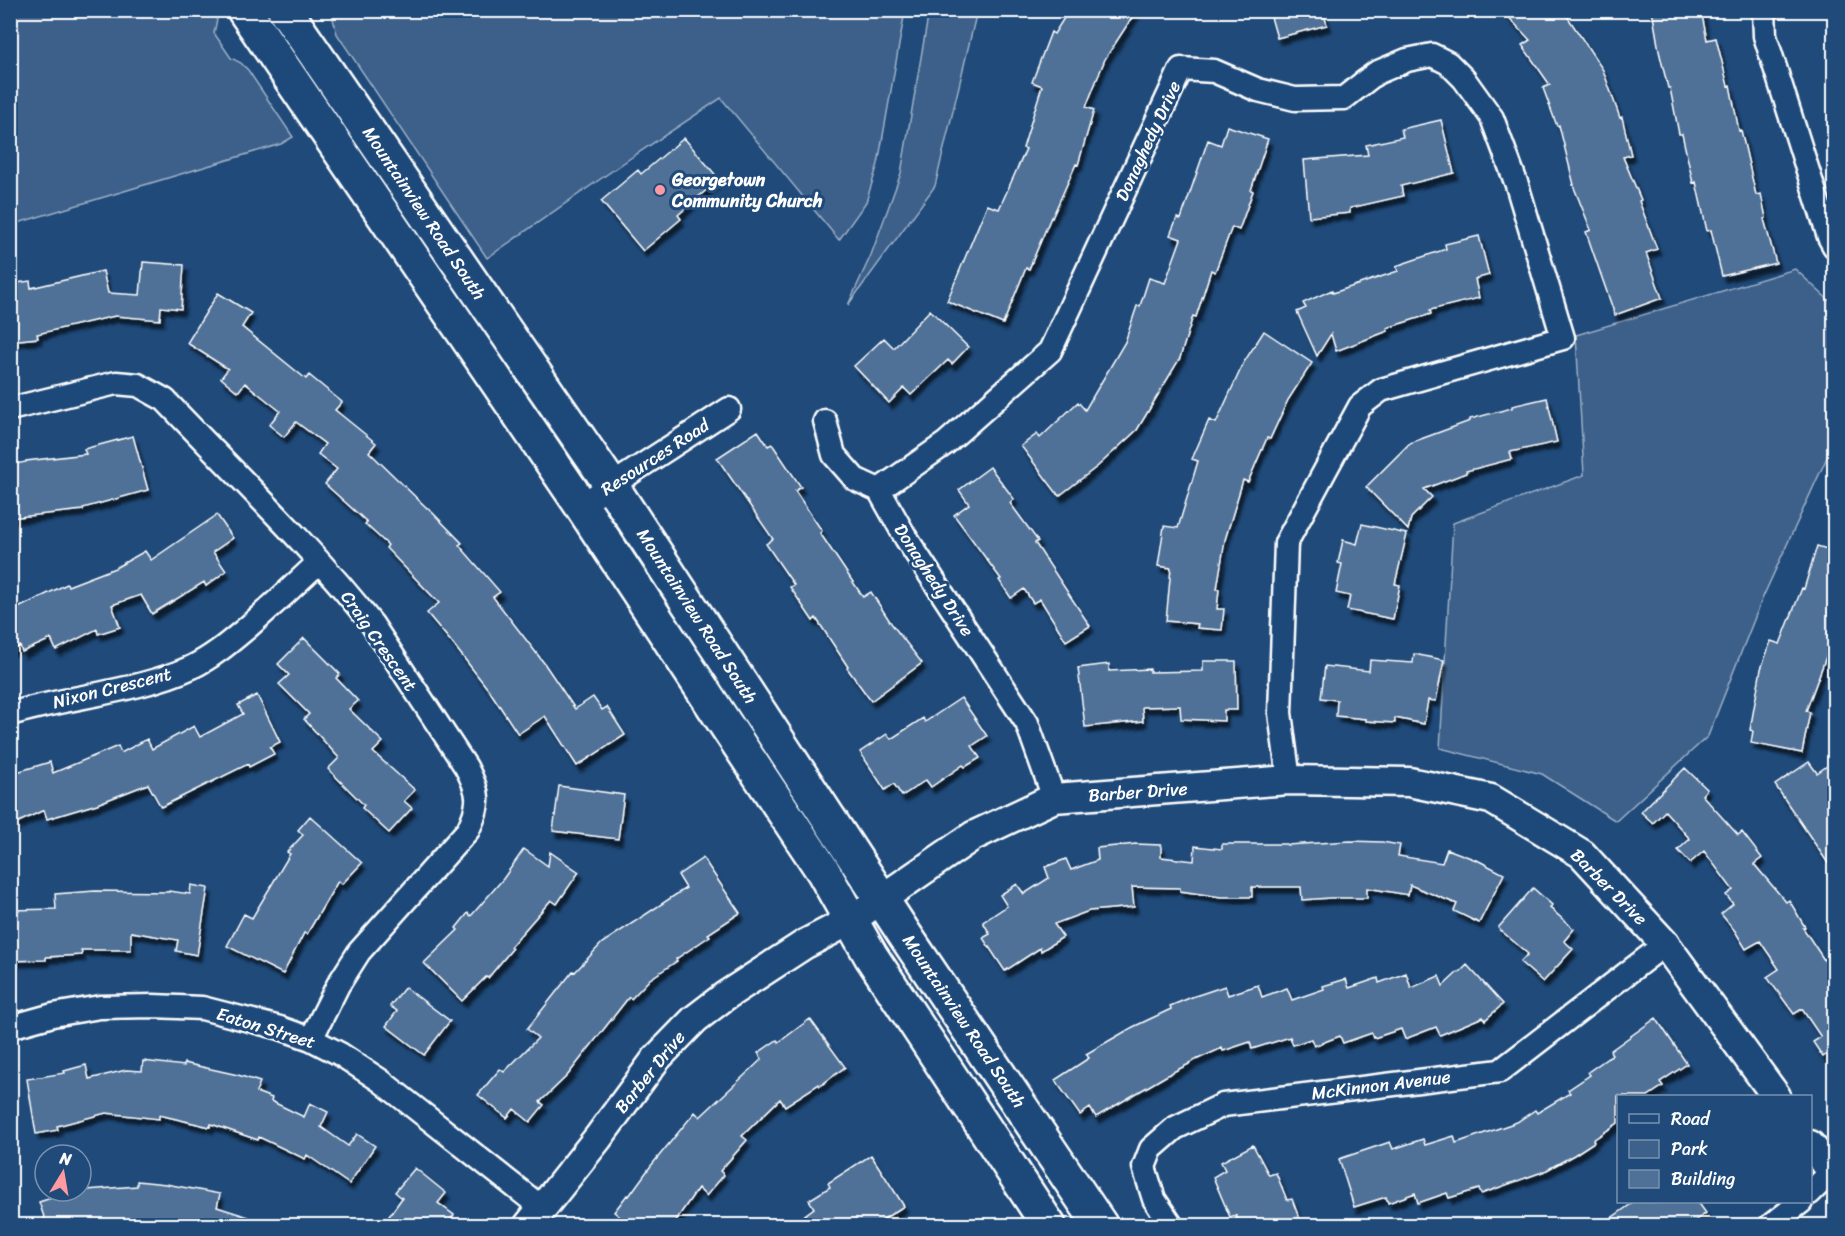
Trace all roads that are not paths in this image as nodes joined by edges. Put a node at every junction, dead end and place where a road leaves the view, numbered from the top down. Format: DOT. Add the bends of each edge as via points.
graph roads {
  1 [pos="285,10"];
  2 [pos="1764,10"];
  3 [pos="244,11"];
  4 [pos="1834,246"];
  5 [pos="10,409"];
  6 [pos="729,409"];
  7 [pos="825,422"];
  8 [pos="611,485"];
  9 [pos="879,490"];
  10 [pos="580,505"];
  11 [pos="319,562"];
  12 [pos="10,714"];
  13 [pos="1288,780"];
  14 [pos="1054,798"];
  15 [pos="882,899"];
  16 [pos="851,920"];
  17 [pos="1665,944"];
  18 [pos="10,1027"];
  19 [pos="311,1039"];
  20 [pos="1775,1095"];
  21 [pos="1812,1147"];
  22 [pos="1833,1172"];
  23 [pos="1812,1191"];
  24 [pos="1800,1203"];
  25 [pos="535,1217"];
  26 [pos="1049,1226"];
  27 [pos="1101,1226"];
  28 [pos="1172,1226"];
  29 [pos="1770,1226"];
  1 -- 8 [label="main road, Mountainview Road South"];
  2 -- 4 [label="street" via="1765,36"];
  3 -- 10 [label="main road, Mountainview Road South"];
  5 -- 11 [label="street, Craig Crescent" via="116,384 138,385 165,400"];
  6 -- 8 [label="street, Resources Road"];
  7 -- 9 [label="street" via="834,455 855,479"];
  8 -- 10 [label="street, Resources Road"];
  8 -- 15 [label="main road, Mountainview Road South"];
  9 -- 13 [label="street, Donaghedy Drive" via="946,443 1050,351 1181,69 1214,71 1258,90 1295,99 1344,98 1376,74 1407,60 1432,55 1448,63 1492,118 1517,185 1563,338 1381,390 1359,406 1286,543 1280,713"];
  9 -- 14 [label="street, Donaghedy Drive" via="1027,723"];
  10 -- 16 [label="main road, Mountainview Road South" via="823,871"];
  11 -- 12 [label="street, Nixon Crescent" via="222,648 192,667 142,684"];
  11 -- 19 [label="street, Craig Crescent" via="372,624 466,767 479,800 468,830 359,952"];
  13 -- 14 [label="street, Barber Drive"];
  13 -- 17 [label="street, Barber Drive" via="1409,782 1491,799 1582,854"];
  14 -- 15 [label="street, Barber Drive" via="973,836"];
  15 -- 16 [label="street, Barber Drive"];
  15 -- 27 [label="main road, Mountainview Road South"];
  16 -- 25 [label="street, Barber Drive" via="806,944 695,1019 656,1059"];
  16 -- 26 [label="main road, Mountainview Road South"];
  17 -- 20 [label="street, Barber Drive"];
  17 -- 28 [label="street, McKinnon Avenue" via="1500,1071 1223,1105 1175,1128 1151,1149 1144,1167 1154,1199"];
  18 -- 19 [label="street, Eaton Street" via="100,1007 153,1006 210,1010"];
  19 -- 25 [label="street, Eaton Street" via="381,1081"];
  21 -- 22 [label="street"];
  22 -- 23 [label="street"];
  24 -- 29 [label="street"];
}
